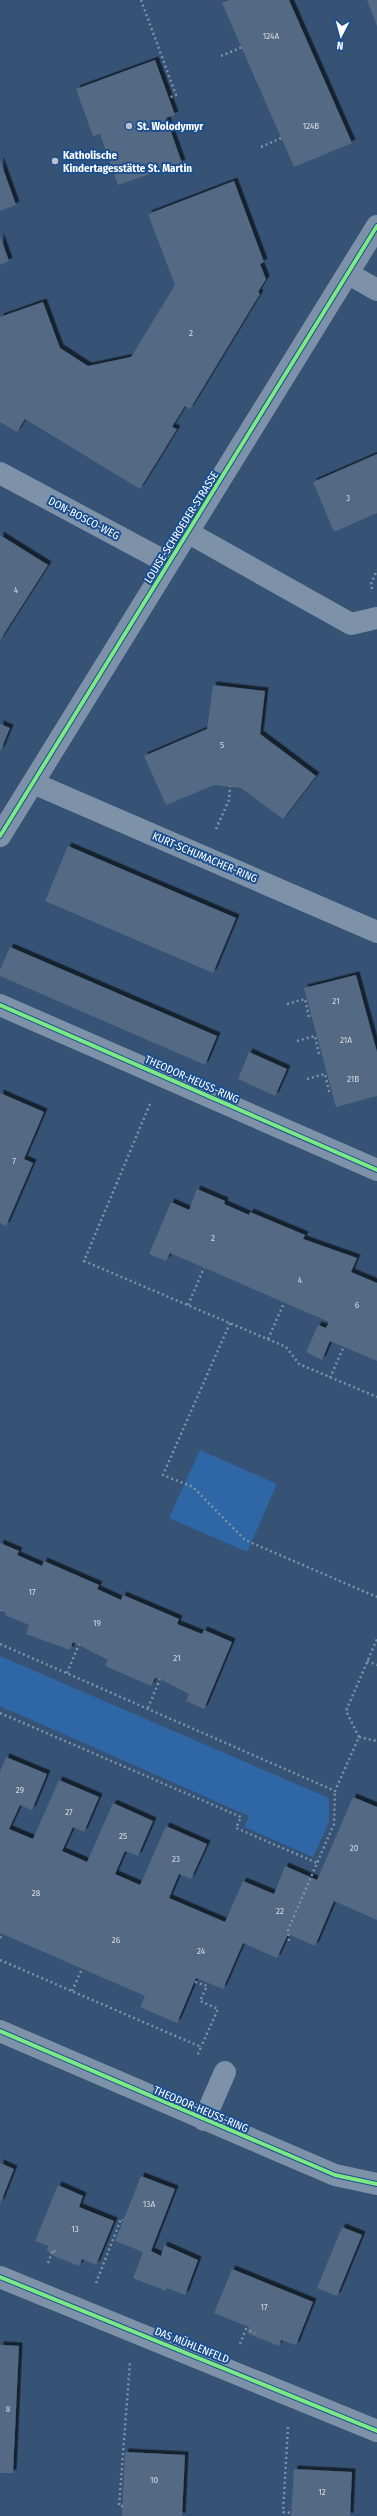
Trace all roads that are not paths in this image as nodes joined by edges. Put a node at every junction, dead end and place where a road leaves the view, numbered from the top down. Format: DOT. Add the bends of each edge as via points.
graph roads {
  1 [pos="377,226"];
  2 [pos="349,274"];
  3 [pos="377,290"];
  4 [pos="0,473"];
  5 [pos="189,533"];
  6 [pos="168,564"];
  7 [pos="377,618"];
  8 [pos="33,783"];
  9 [pos="0,836"];
  10 [pos="377,932"];
  11 [pos="0,1005"];
  12 [pos="377,1170"];
  13 [pos="0,2031"];
  14 [pos="225,2072"];
  15 [pos="204,2120"];
  16 [pos="377,2184"];
  17 [pos="0,2277"];
  18 [pos="377,2431"];
  1 -- 2 [label="street, LOUISE-SCHROEDER-STRASSE"];
  2 -- 3 [label="street"];
  2 -- 5 [label="street, LOUISE-SCHROEDER-STRASSE"];
  4 -- 6 [label="street, DON-BOSCO-WEG"];
  5 -- 6 [label="street, LOUISE-SCHROEDER-STRASSE"];
  5 -- 7 [label="street" via="351,624"];
  6 -- 8 [label="street, LOUISE-SCHROEDER-STRASSE"];
  8 -- 9 [label="street, LOUISE-SCHROEDER-STRASSE"];
  8 -- 10 [label="street, KURT-SCHUMACHER-RING"];
  11 -- 12 [label="street, THEODOR-HEUSS-RING"];
  13 -- 15 [label="street, THEODOR-HEUSS-RING"];
  14 -- 15 [label="street"];
  15 -- 16 [label="street, THEODOR-HEUSS-RING" via="335,2175"];
  17 -- 18 [label="street, DAS MÜHLENFELD"];
}
